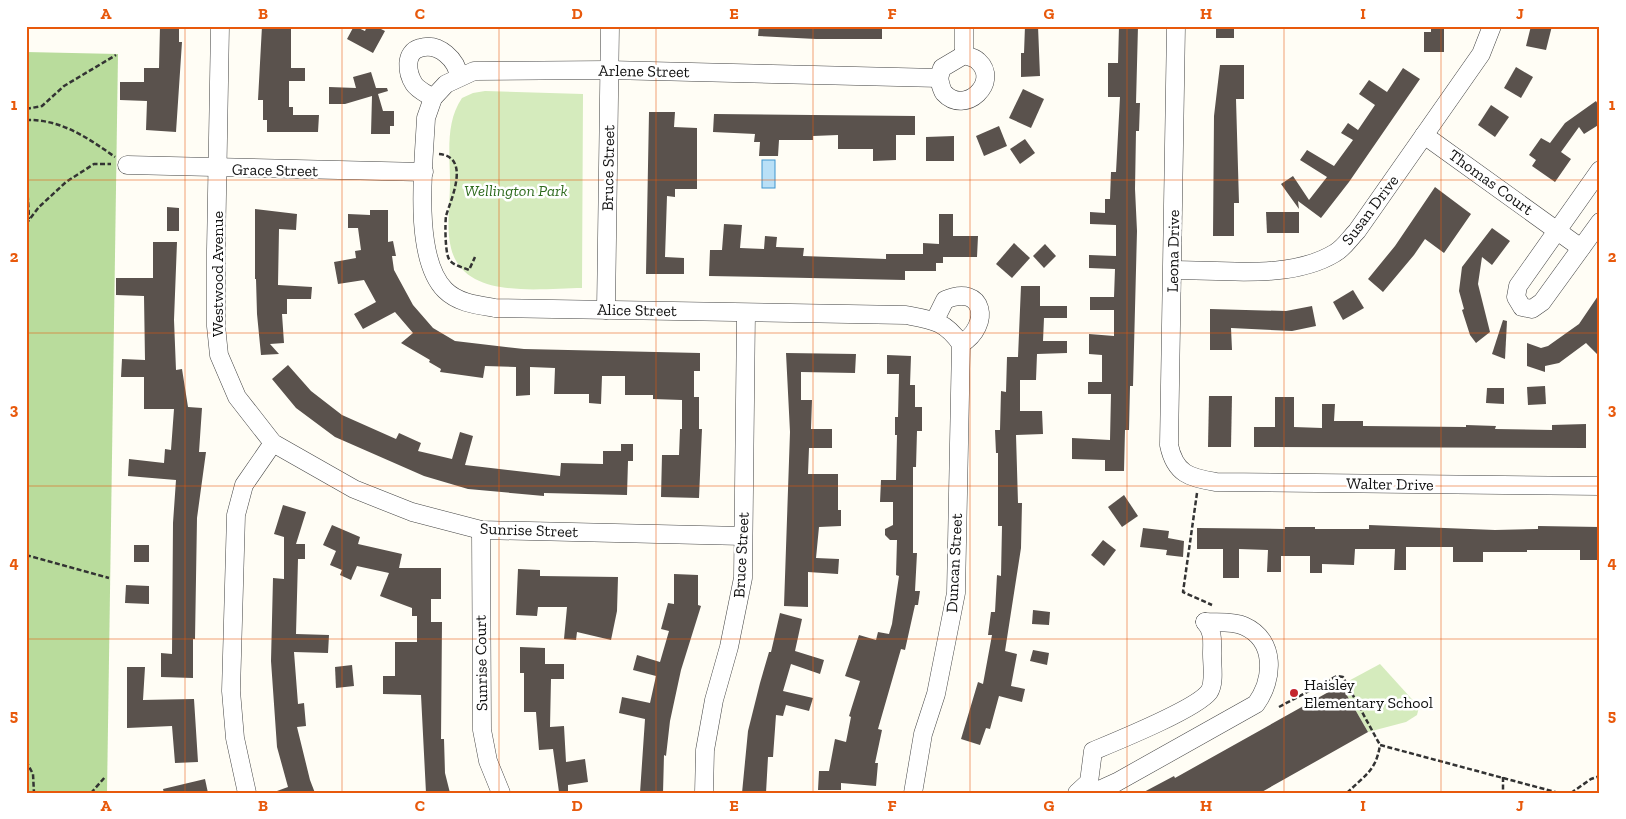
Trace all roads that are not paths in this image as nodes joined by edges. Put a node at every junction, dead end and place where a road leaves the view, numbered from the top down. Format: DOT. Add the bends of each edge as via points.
graph roads {
  1 [pos="220,26"];
  2 [pos="610,26"];
  3 [pos="964,26"];
  4 [pos="1176,26"];
  5 [pos="1492,26"];
  6 [pos="964,54"];
  7 [pos="609,70"];
  8 [pos="459,77"];
  9 [pos="939,78"];
  10 [pos="433,98"];
  11 [pos="1424,135"];
  12 [pos="127,165"];
  13 [pos="218,168"];
  14 [pos="1600,170"];
  15 [pos="424,172"];
  16 [pos="1600,222"];
  17 [pos="1557,230"];
  18 [pos="1581,248"];
  19 [pos="1173,270"];
  20 [pos="606,310"];
  21 [pos="746,312"];
  22 [pos="935,320"];
  23 [pos="957,338"];
  24 [pos="273,443"];
  25 [pos="1182,471"];
  26 [pos="1600,486"];
  27 [pos="481,530"];
  28 [pos="743,536"];
  29 [pos="247,793"];
  30 [pos="501,793"];
  31 [pos="704,793"];
  32 [pos="913,793"];
  33 [pos="1077,793"];
  34 [pos="1086,793"];
  1 -- 13 [label="street, Westwood Avenue"];
  2 -- 7 [label="street, Bruce Street"];
  3 -- 6 [label="street"];
  4 -- 19 [label="street, Leona Drive"];
  5 -- 11 [label="street, Susan Drive" via="1481,54"];
  6 -- 9 [label="street" via="942,68"];
  6 -- 9 [label="street" via="978,60 986,74 983,89 972,100 957,101 944,92"];
  7 -- 8 [label="street, Arlene Street" via="474,71"];
  7 -- 9 [label="street, Arlene Street"];
  7 -- 20 [label="street, Bruce Street"];
  8 -- 10 [label="street, Arlene Street" via="446,84"];
  8 -- 10 [label="street" via="458,67 437,48 420,48 411,54 408,62 414,84"];
  10 -- 15 [label="street" via="426,118"];
  11 -- 17 [label="street, Thomas Court"];
  11 -- 19 [label="street, Susan Drive" via="1357,231 1338,252 1319,262 1292,269"];
  12 -- 13 [label="street, Grace Street"];
  13 -- 15 [label="street, Grace Street"];
  13 -- 24 [label="street, Westwood Avenue" via="216,326 219,355 236,397"];
  14 -- 17 [label="street"];
  15 -- 20 [label="street, Alice Street" via="424,245 430,268 445,290 467,304 495,308"];
  16 -- 18 [label="street"];
  17 -- 18 [label="street, Thomas Court"];
  17 -- 18 [label="street" via="1518,286 1516,298 1522,307 1532,309 1542,302"];
  19 -- 25 [label="street, Leona Drive" via="1169,445 1172,461"];
  20 -- 21 [label="street, Alice Street"];
  21 -- 22 [label="street, Alice Street" via="906,315"];
  21 -- 28 [label="street, Bruce Street"];
  22 -- 23 [label="street, Alice Street"];
  22 -- 23 [label="street" via="944,300 956,295 968,296 976,302 981,312 976,331"];
  23 -- 32 [label="street, Duncan Street" via="956,593 936,694 922,734"];
  24 -- 27 [label="street, Sunrise Street" via="354,489 412,512"];
  24 -- 29 [label="street" via="244,486 236,515 231,690 235,738"];
  25 -- 26 [label="street, Walter Drive" via="1200,480 1216,482"];
  27 -- 28 [label="street, Sunrise Street"];
  27 -- 30 [label="street, Sunrise Court" via="482,730 488,761"];
  28 -- 31 [label="street, Bruce Street" via="740,601 714,700 705,750"];
  33 -- 34 [label="street" via="1088,782 1093,751 1180,711 1210,691 1212,632 1206,622 1242,625 1257,633 1268,649 1269,672 1265,692 1256,704 1117,782"];
}
